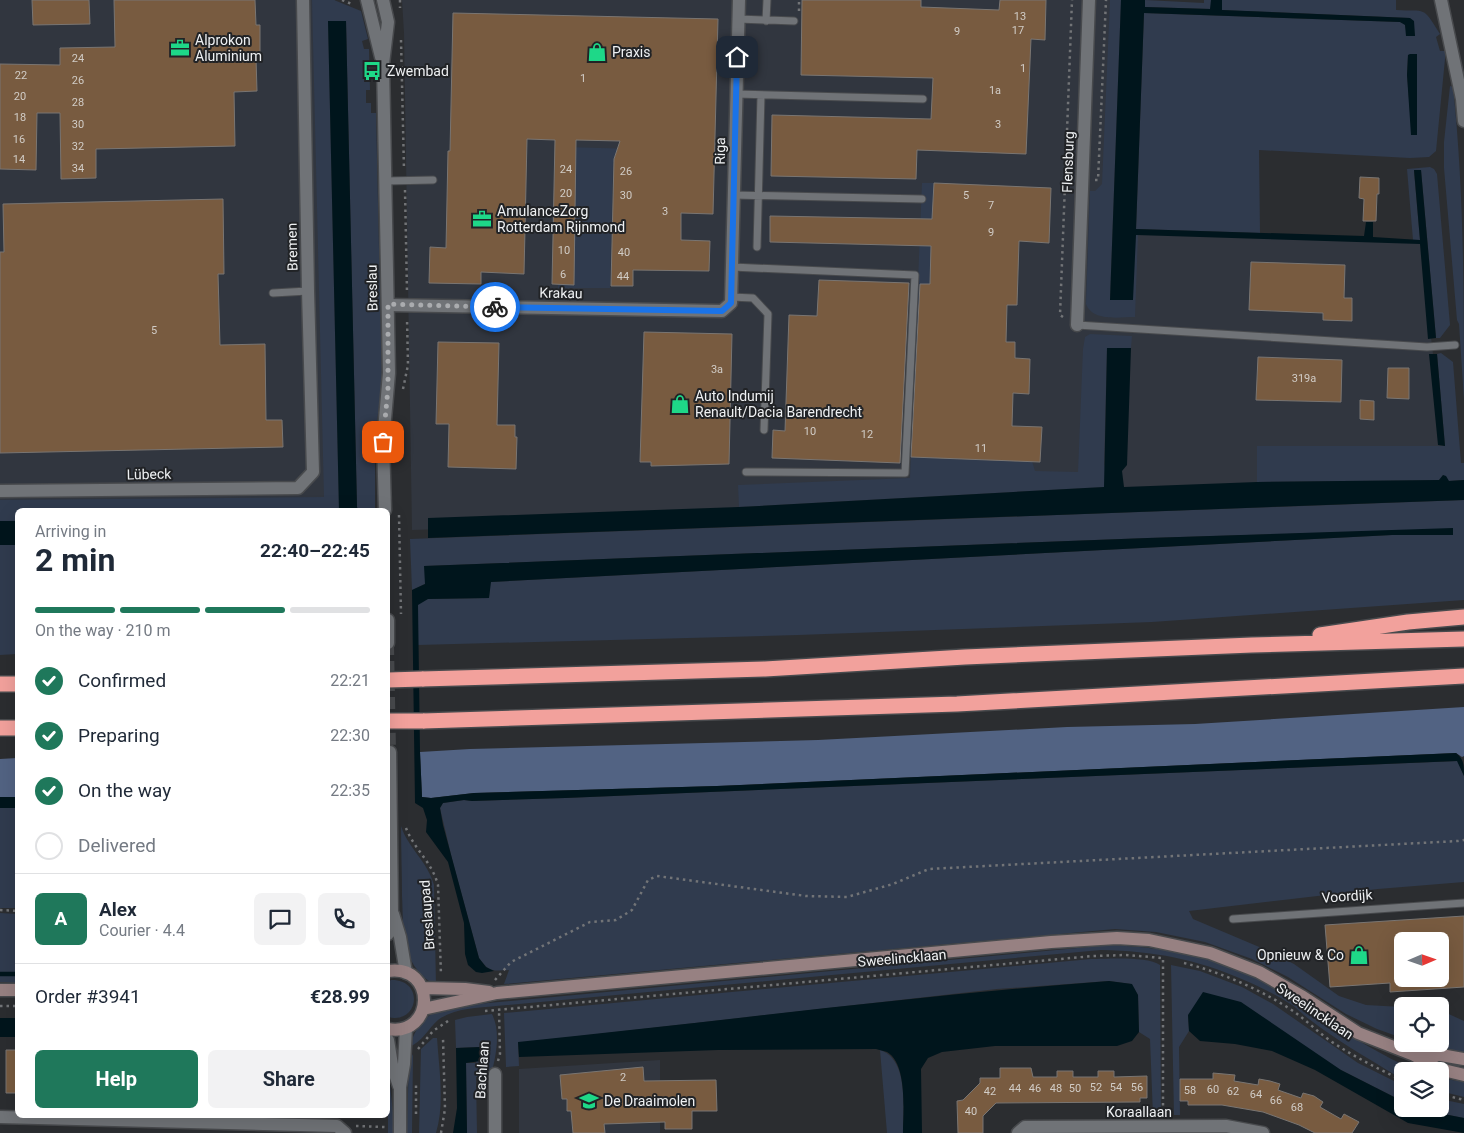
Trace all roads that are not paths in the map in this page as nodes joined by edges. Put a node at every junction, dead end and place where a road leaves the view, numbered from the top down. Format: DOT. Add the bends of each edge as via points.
graph roads {
  1 [pos="303,0"];
  2 [pos="367,0"];
  3 [pos="383,0"];
  4 [pos="738,0"];
  5 [pos="767,0"];
  6 [pos="1089,0"];
  7 [pos="1441,0"];
  8 [pos="738,19"];
  9 [pos="766,21"];
  10 [pos="794,21"];
  11 [pos="383,64"];
  12 [pos="736,94"];
  13 [pos="761,94"];
  14 [pos="924,99"];
  15 [pos="1464,121"];
  16 [pos="433,180"];
  17 [pos="385,181"];
  18 [pos="734,195"];
  19 [pos="759,196"];
  20 [pos="922,199"];
  21 [pos="758,247"];
  22 [pos="732,267"];
  23 [pos="308,291"];
  24 [pos="273,293"];
  25 [pos="731,300"];
  26 [pos="388,304"];
  27 [pos="1077,324"];
  28 [pos="1455,345"];
  29 [pos="764,430"];
  30 [pos="746,472"];
  31 [pos="298,488"];
  32 [pos="0,491"];
  33 [pos="384,508"];
  34 [pos="1464,617"];
  35 [pos="1464,639"];
  36 [pos="1252,645"];
  37 [pos="1464,676"];
  38 [pos="390,680"];
  39 [pos="0,684"];
  40 [pos="15,684"];
  41 [pos="390,721"];
  42 [pos="0,728"];
  43 [pos="15,728"];
  44 [pos="390,752"];
  45 [pos="1464,903"];
  46 [pos="392,912"];
  47 [pos="1233,919"];
  48 [pos="390,923"];
  49 [pos="390,971"];
  50 [pos="406,972"];
  51 [pos="422,988"];
  52 [pos="0,990"];
  53 [pos="15,990"];
  54 [pos="497,993"];
  55 [pos="423,1009"];
  56 [pos="406,1028"];
  57 [pos="390,1029"];
  58 [pos="390,1052"];
  59 [pos="1414,1055"];
  60 [pos="1464,1059"];
  61 [pos="495,1074"];
  62 [pos="1464,1075"];
  63 [pos="400,1087"];
  64 [pos="0,1117"];
  65 [pos="15,1117"];
  66 [pos="37,1118"];
  67 [pos="1161,1130"];
  68 [pos="344,1132"];
  69 [pos="400,1133"];
  70 [pos="495,1133"];
  71 [pos="1018,1133"];
  72 [pos="1263,1133"];
  1 -- 23 [label="street, Bremen"];
  2 -- 11 [label="street, Breslau"];
  3 -- 11 [label="street, Breslau" via="388,22"];
  4 -- 8 [label="street, Riga"];
  5 -- 9 [label="lane"];
  6 -- 27 [label="street, Flensburg"];
  7 -- 15 [label="street"];
  8 -- 9 [label="lane"];
  8 -- 12 [label="street, Riga"];
  9 -- 10 [label="lane"];
  11 -- 17 [label="street, Breslau"];
  12 -- 13 [label="lane"];
  12 -- 18 [label="street, Riga"];
  13 -- 14 [label="lane"];
  13 -- 19 [label="lane"];
  16 -- 17 [label="lane"];
  17 -- 26 [label="street, Breslau"];
  18 -- 19 [label="lane"];
  18 -- 22 [label="street, Riga"];
  19 -- 20 [label="lane"];
  19 -- 21 [label="lane"];
  22 -- 25 [label="street, Riga"];
  22 -- 30 [label="lane" via="914,275 905,473"];
  23 -- 24 [label="lane"];
  23 -- 31 [label="street, Bremen" via="313,472"];
  25 -- 26 [label="street, Krakau" via="722,311"];
  25 -- 29 [label="lane" via="753,298 768,314"];
  26 -- 33 [label="street, Breslau"];
  27 -- 28 [label="lane" via="1426,347"];
  31 -- 32 [label="street, Lübeck"];
  34 -- 36 [label="highway"];
  35 -- 36 [label="highway"];
  36 -- 38 [label="highway, bridge" via="765,669"];
  37 -- 41 [label="highway, bridge" via="957,704"];
  39 -- 40 [label="highway"];
  42 -- 43 [label="highway"];
  44 -- 46 [label="street"];
  45 -- 47 [label="lane, Voordijk"];
  46 -- 48 [label="street"];
  46 -- 50 [label="street"];
  49 -- 50 [label="main road"];
  50 -- 51 [label="main road"];
  51 -- 54 [label="main road, Sweelincklaan"];
  51 -- 55 [label="main road"];
  52 -- 53 [label="main road"];
  54 -- 55 [label="main road, Sweelincklaan"];
  54 -- 59 [label="main road, Sweelincklaan" via="1051,942 1117,938 1149,940 1210,952 1259,972 1358,1033"];
  55 -- 56 [label="main road"];
  56 -- 57 [label="main road"];
  56 -- 63 [label="street"];
  58 -- 63 [label="street"];
  59 -- 60 [label="main road, Sweelincklaan"];
  59 -- 62 [label="main road, Sweelincklaan" via="1439,1069"];
  61 -- 70 [label="street, Bachlaan"];
  63 -- 69 [label="street"];
  64 -- 65 [label="street"];
  66 -- 68 [label="street" via="337,1126"];
  67 -- 71 [label="street, Koraallaan" via="1025,1127"];
  67 -- 72 [label="street, Koraallaan" via="1226,1126"];
}
